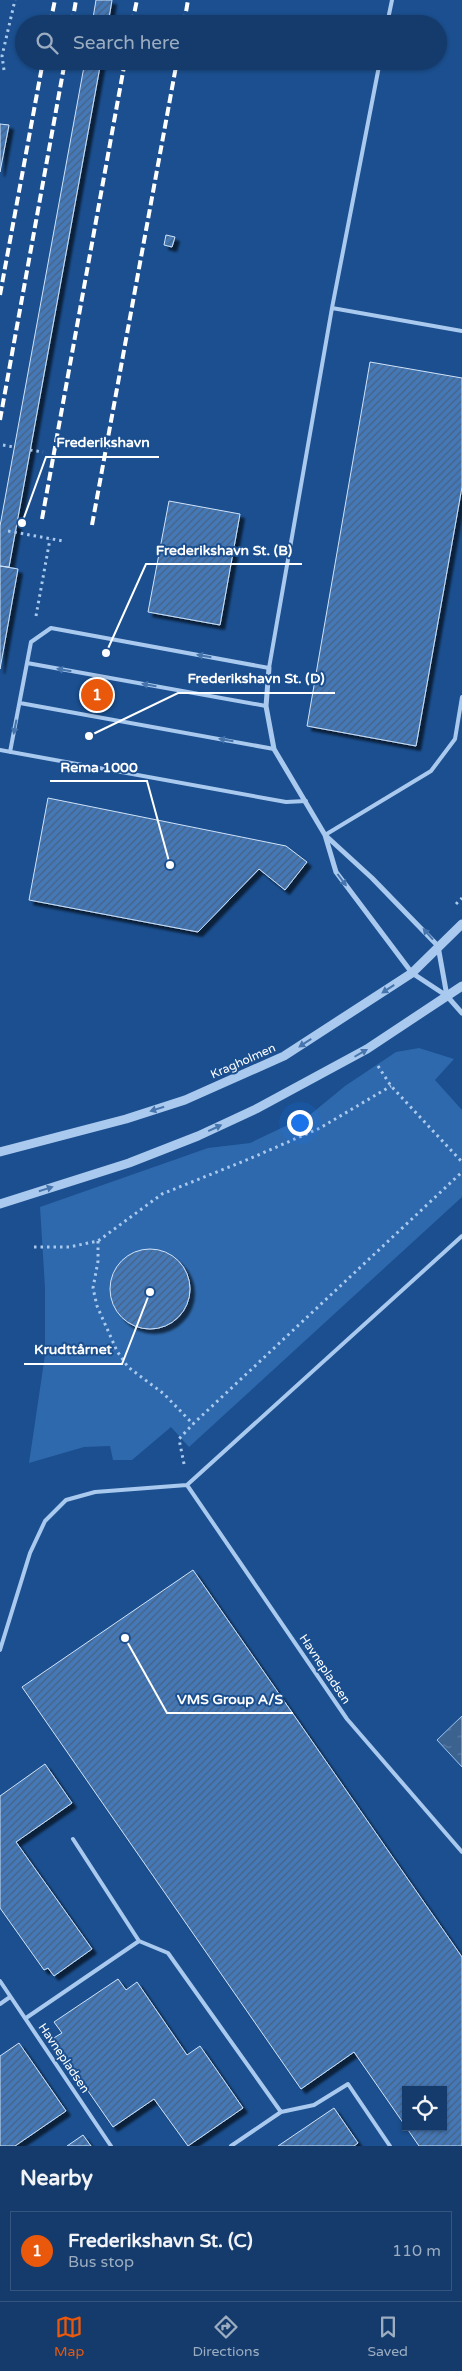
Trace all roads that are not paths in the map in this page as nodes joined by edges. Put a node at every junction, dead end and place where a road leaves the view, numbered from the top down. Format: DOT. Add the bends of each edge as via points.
graph roads {
  1 [pos="392,0"];
  2 [pos="389,15"];
  3 [pos="378,70"];
  4 [pos="332,308"];
  5 [pos="462,331"];
  6 [pos="27,663"];
  7 [pos="269,668"];
  8 [pos="462,697"];
  9 [pos="20,703"];
  10 [pos="266,706"];
  11 [pos="274,749"];
  12 [pos="0,750"];
  13 [pos="10,752"];
  14 [pos="306,801"];
  15 [pos="325,835"];
  16 [pos="462,924"];
  17 [pos="438,946"];
  18 [pos="412,973"];
  19 [pos="462,986"];
  20 [pos="447,996"];
  21 [pos="462,1013"];
  22 [pos="0,1152"];
  23 [pos="0,1204"];
  24 [pos="462,1236"];
  25 [pos="187,1485"];
  26 [pos="0,1650"];
  27 [pos="73,1840"];
  28 [pos="462,1852"];
  29 [pos="139,1941"];
  30 [pos="0,1981"];
  31 [pos="10,1997"];
  32 [pos="0,2004"];
  33 [pos="26,2018"];
  34 [pos="281,2112"];
  35 [pos="111,2146"];
  36 [pos="231,2146"];
  37 [pos="390,2146"];
  1 -- 2 [label="lane"];
  3 -- 4 [label="lane"];
  4 -- 5 [label="lane"];
  4 -- 7 [label="lane"];
  7 -- 6 [label="lane, one-way" via="50,628 31,642"];
  6 -- 9 [label="lane"];
  10 -- 6 [label="lane, one-way"];
  7 -- 10 [label="street"];
  8 -- 15 [label="lane" via="455,739 431,771"];
  11 -- 9 [label="lane, one-way"];
  9 -- 13 [label="lane, one-way"];
  10 -- 11 [label="street"];
  11 -- 14 [label="street"];
  12 -- 13 [label="lane"];
  13 -- 14 [label="lane" via="286,802"];
  14 -- 15 [label="street"];
  17 -- 15 [label="street, one-way"];
  15 -- 18 [label="street, one-way" via="336,872"];
  16 -- 17 [label="street, Kragholmen"];
  17 -- 18 [label="street, Kragholmen"];
  17 -- 20 [label="street"];
  18 -- 20 [label="street"];
  18 -- 22 [label="street, Kragholmen, one-way" via="284,1056 236,1078 185,1100 126,1119"];
  19 -- 20 [label="street"];
  20 -- 21 [label="street"];
  23 -- 20 [label="street, one-way" via="129,1163 198,1136 256,1109 367,1049"];
  24 -- 25 [label="lane"];
  25 -- 26 [label="lane" via="95,1492 66,1500 45,1521 30,1553"];
  25 -- 28 [label="lane, Havnepladsen" via="347,1719"];
  27 -- 29 [label="lane"];
  29 -- 33 [label="lane"];
  29 -- 34 [label="lane" via="168,1953"];
  30 -- 31 [label="lane, Havnepladsen"];
  31 -- 32 [label="lane"];
  31 -- 33 [label="lane, Havnepladsen"];
  33 -- 35 [label="lane, Havnepladsen"];
  34 -- 36 [label="lane"];
  34 -- 37 [label="lane" via="314,2105 348,2084"];
}
